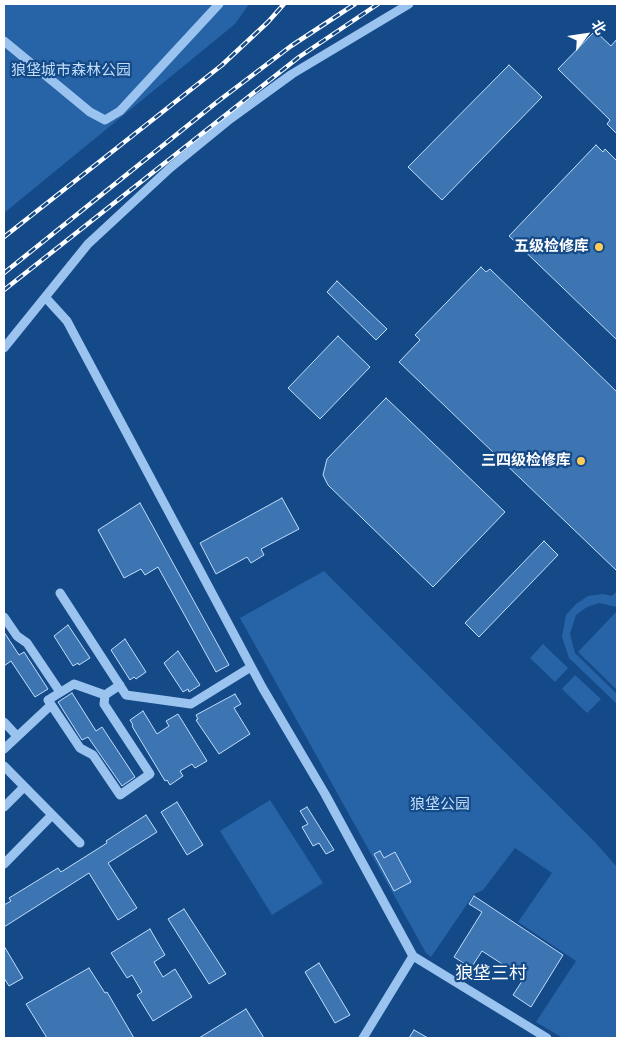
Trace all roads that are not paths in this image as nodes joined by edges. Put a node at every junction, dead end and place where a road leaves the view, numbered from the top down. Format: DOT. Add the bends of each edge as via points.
graph roads {
  1 [pos="218,4"];
  2 [pos="409,4"];
  3 [pos="4,41"];
  4 [pos="46,298"];
  5 [pos="4,348"];
  6 [pos="60,592"];
  7 [pos="4,617"];
  8 [pos="251,667"];
  9 [pos="120,685"];
  10 [pos="60,692"];
  11 [pos="105,695"];
  12 [pos="51,705"];
  13 [pos="4,722"];
  14 [pos="18,736"];
  15 [pos="4,749"];
  16 [pos="4,766"];
  17 [pos="24,787"];
  18 [pos="4,807"];
  19 [pos="52,814"];
  20 [pos="80,843"];
  21 [pos="4,864"];
  22 [pos="413,956"];
  23 [pos="363,1038"];
  24 [pos="548,1038"];
  1 -- 3 [label="street" via="120,111 105,120 90,112"];
  2 -- 4 [label="street" via="292,74 230,119 170,168 88,244"];
  4 -- 5 [label="street"];
  4 -- 8 [label="street" via="67,321"];
  6 -- 9 [label="street"];
  7 -- 10 [label="street" via="27,643"];
  8 -- 9 [label="street" via="192,704 126,695"];
  8 -- 22 [label="street"];
  9 -- 11 [label="street"];
  10 -- 11 [label="street" via="74,684"];
  10 -- 12 [label="street" via="48,700"];
  11 -- 12 [label="street" via="104,704 150,774 120,795 93,755 80,748"];
  12 -- 14 [label="street"];
  13 -- 14 [label="street"];
  14 -- 15 [label="street"];
  16 -- 17 [label="street"];
  17 -- 18 [label="street"];
  17 -- 19 [label="street"];
  19 -- 20 [label="street"];
  19 -- 21 [label="street"];
  22 -- 23 [label="street"];
  22 -- 24 [label="street"];
}
